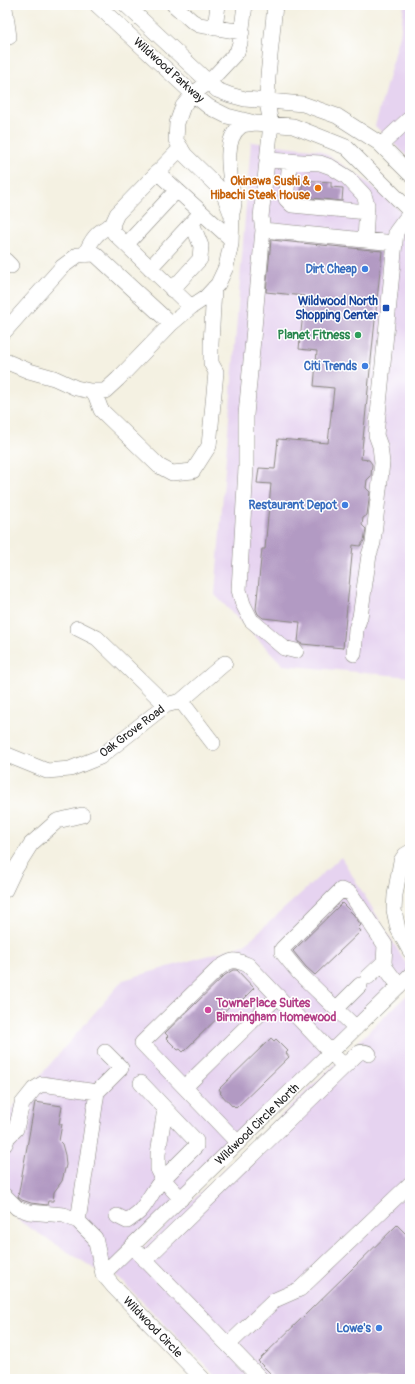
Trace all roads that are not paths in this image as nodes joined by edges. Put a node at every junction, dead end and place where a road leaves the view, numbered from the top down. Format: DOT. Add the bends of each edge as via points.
graph roads {
  1 [pos="97,5"];
  2 [pos="126,5"];
  3 [pos="174,5"];
  4 [pos="218,5"];
  5 [pos="245,5"];
  6 [pos="275,5"];
  7 [pos="5,8"];
  8 [pos="187,10"];
  9 [pos="215,28"];
  10 [pos="242,32"];
  11 [pos="9,36"];
  12 [pos="209,82"];
  13 [pos="193,94"];
  14 [pos="267,102"];
  15 [pos="410,118"];
  16 [pos="255,123"];
  17 [pos="271,124"];
  18 [pos="381,145"];
  19 [pos="181,148"];
  20 [pos="267,160"];
  21 [pos="290,161"];
  22 [pos="408,169"];
  23 [pos="157,172"];
  24 [pos="177,190"];
  25 [pos="367,212"];
  26 [pos="410,212"];
  27 [pos="232,216"];
  28 [pos="197,217"];
  29 [pos="112,225"];
  30 [pos="262,230"];
  31 [pos="231,239"];
  32 [pos="365,240"];
  33 [pos="395,243"];
  34 [pos="126,245"];
  35 [pos="85,255"];
  36 [pos="150,268"];
  37 [pos="214,288"];
  38 [pos="172,290"];
  39 [pos="190,307"];
  40 [pos="171,324"];
  41 [pos="5,331"];
  42 [pos="5,362"];
  43 [pos="94,391"];
  44 [pos="77,628"];
  45 [pos="296,651"];
  46 [pos="354,654"];
  47 [pos="225,662"];
  48 [pos="174,703"];
  49 [pos="213,743"];
  50 [pos="5,754"];
  51 [pos="82,815"];
  52 [pos="410,852"];
  53 [pos="5,890"];
  54 [pos="410,951"];
  55 [pos="384,962"];
  56 [pos="405,981"];
  57 [pos="278,996"];
  58 [pos="336,1009"];
  59 [pos="356,1028"];
  60 [pos="105,1052"];
  61 [pos="331,1052"];
  62 [pos="369,1054"];
  63 [pos="344,1066"];
  64 [pos="141,1083"];
  65 [pos="185,1088"];
  66 [pos="97,1092"];
  67 [pos="165,1109"];
  68 [pos="238,1143"];
  69 [pos="5,1144"];
  70 [pos="163,1179"];
  71 [pos="410,1184"];
  72 [pos="5,1196"];
  73 [pos="181,1199"];
  74 [pos="117,1216"];
  75 [pos="78,1221"];
  76 [pos="132,1246"];
  77 [pos="145,1260"];
  78 [pos="104,1274"];
  79 [pos="228,1345"];
  80 [pos="204,1379"];
  81 [pos="260,1379"];
  1 -- 13 [label="street, Wildwood Parkway"];
  2 -- 12 [label="street, Wildwood Parkway"];
  3 -- 8 [label="street"];
  4 -- 9 [label="street"];
  5 -- 10 [label="street"];
  6 -- 14 [label="street"];
  7 -- 11 [label="street"];
  8 -- 9 [label="street" via="199,25"];
  9 -- 10 [label="street"];
  10 -- 12 [label="street" via="236,52"];
  12 -- 13 [label="street"];
  12 -- 14 [label="street, Wildwood Parkway" via="217,90 230,95"];
  13 -- 16 [label="street, Wildwood Parkway" via="209,107 227,116"];
  13 -- 19 [label="street" via="183,106 177,122 176,140"];
  14 -- 17 [label="street"];
  14 -- 18 [label="street, Wildwood Parkway" via="303,104 337,116"];
  15 -- 18 [label="street"];
  16 -- 17 [label="street, Wildwood Parkway"];
  16 -- 27 [label="street" via="241,126 233,134 230,146 229,161 234,203"];
  17 -- 20 [label="street"];
  17 -- 26 [label="street, Wildwood Parkway" via="293,126 346,147"];
  18 -- 22 [label="street, Wildwood Parkway"];
  19 -- 23 [label="street"];
  19 -- 27 [label="street" via="224,195"];
  20 -- 21 [label="street"];
  20 -- 30 [label="street"];
  21 -- 25 [label="street" via="320,163 347,177 364,195"];
  21 -- 25 [label="street" via="286,198 292,205"];
  23 -- 24 [label="street"];
  23 -- 29 [label="street" via="117,214"];
  24 -- 28 [label="street"];
  24 -- 34 [label="street"];
  25 -- 32 [label="street"];
  26 -- 33 [label="street" via="396,232"];
  27 -- 31 [label="street"];
  28 -- 31 [label="street"];
  28 -- 36 [label="street"];
  28 -- 38 [label="street" via="200,259"];
  29 -- 34 [label="street" via="114,233"];
  29 -- 35 [label="street" via="103,228 90,242"];
  30 -- 32 [label="street"];
  30 -- 45 [label="street" via="246,415 246,468 239,590 251,620 284,648"];
  31 -- 37 [label="street" via="226,267"];
  32 -- 33 [label="street"];
  33 -- 46 [label="street" via="376,435 382,463 373,543 368,555"];
  34 -- 36 [label="street"];
  35 -- 40 [label="street" via="95,254"];
  35 -- 41 [label="street" via="78,255 62,267"];
  36 -- 38 [label="street"];
  37 -- 39 [label="street" via="206,297"];
  37 -- 43 [label="street" via="211,363 216,372 209,446 193,471 172,473 159,466 101,410"];
  38 -- 39 [label="street"];
  39 -- 40 [label="street"];
  40 -- 43 [label="street" via="105,391"];
  42 -- 43 [label="street" via="76,388"];
  44 -- 48 [label="street" via="97,638"];
  47 -- 48 [label="street, Oak Grove Road"];
  48 -- 49 [label="street"];
  48 -- 50 [label="street, Oak Grove Road" via="100,757 70,769 47,771"];
  51 -- 53 [label="street" via="57,821 31,844"];
  52 -- 54 [label="street" via="401,861 394,910 398,929"];
  55 -- 56 [label="street" via="387,971"];
  55 -- 58 [label="street"];
  55 -- 58 [label="street" via="385,945 350,893 341,890 282,949 284,956 298,973"];
  56 -- 59 [label="street, Wildwood Circle North"];
  57 -- 61 [label="street"];
  57 -- 65 [label="street"];
  57 -- 65 [label="street" via="248,965 236,960 228,961 142,1043"];
  58 -- 59 [label="street"];
  59 -- 61 [label="street, Wildwood Circle North"];
  60 -- 66 [label="street" via="121,1068"];
  61 -- 63 [label="street"];
  61 -- 68 [label="street, Wildwood Circle North"];
  62 -- 63 [label="street" via="361,1051"];
  63 -- 77 [label="street"];
  64 -- 67 [label="street"];
  65 -- 68 [label="street"];
  66 -- 69 [label="street" via="42,1084 34,1089 22,1104 16,1129"];
  66 -- 75 [label="street"];
  67 -- 70 [label="street" via="158,1154 158,1169"];
  67 -- 70 [label="street" via="196,1141 196,1146"];
  68 -- 73 [label="street, Wildwood Circle North"];
  70 -- 73 [label="street"];
  70 -- 74 [label="street" via="139,1212 127,1221"];
  71 -- 79 [label="street" via="300,1289 275,1300"];
  72 -- 75 [label="street" via="17,1208 29,1212 64,1215"];
  73 -- 76 [label="street, Wildwood Circle North"];
  75 -- 78 [label="street" via="95,1238"];
  76 -- 77 [label="street"];
  76 -- 78 [label="street, Wildwood Circle North"];
  77 -- 79 [label="street"];
  78 -- 80 [label="street, Wildwood Circle"];
  79 -- 81 [label="street"];
}
